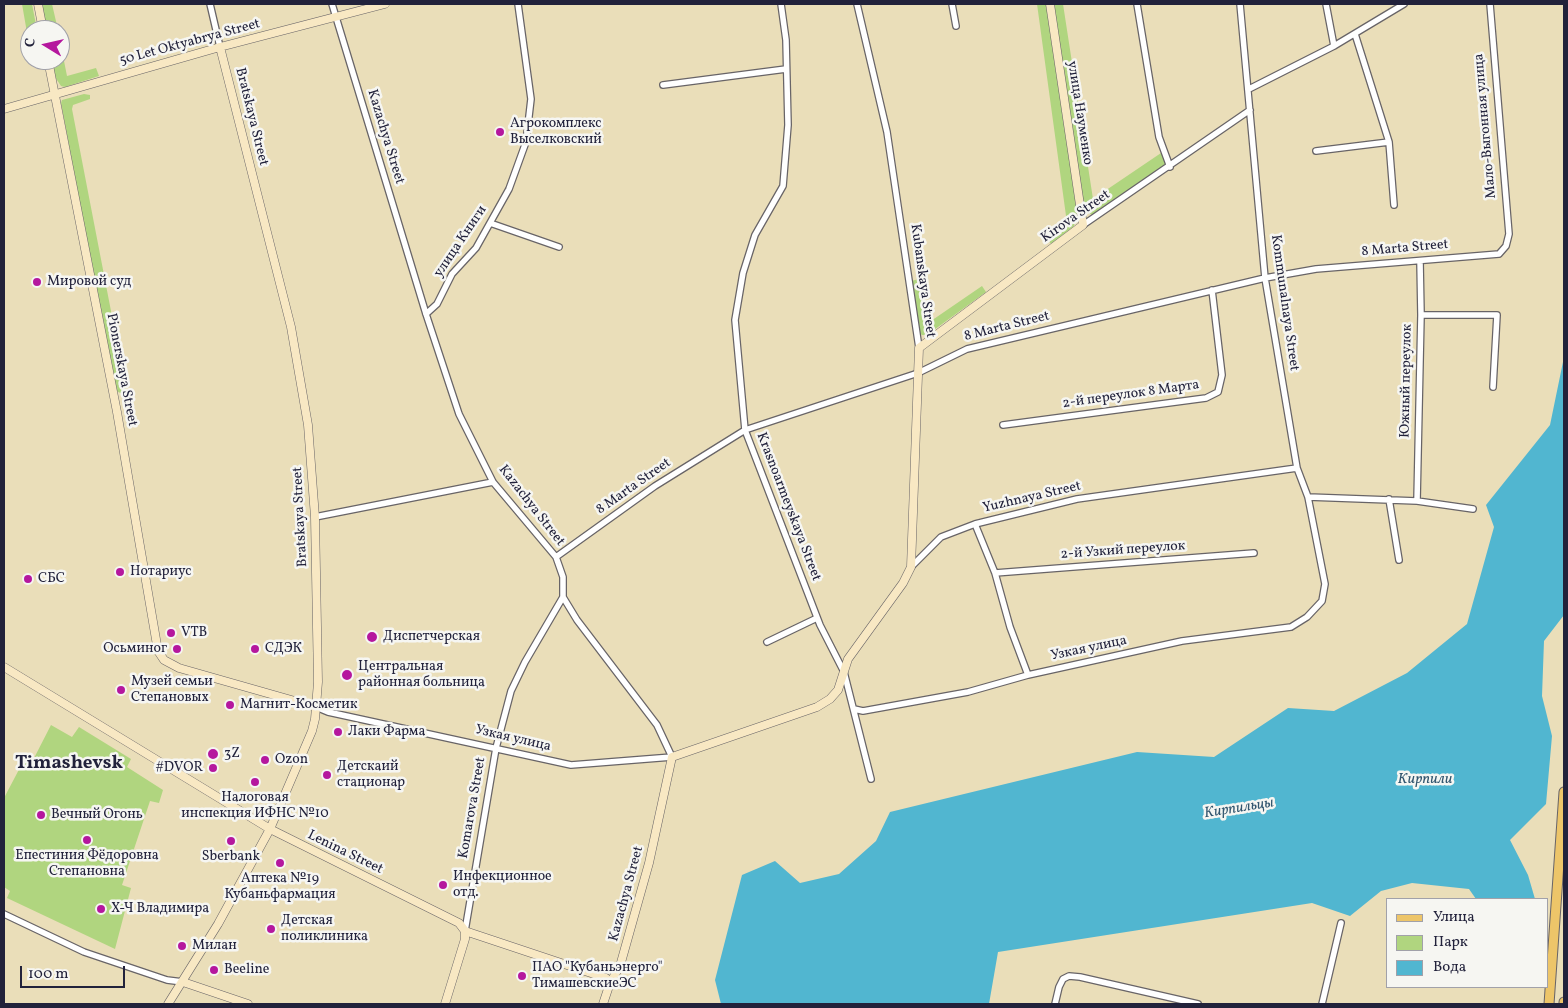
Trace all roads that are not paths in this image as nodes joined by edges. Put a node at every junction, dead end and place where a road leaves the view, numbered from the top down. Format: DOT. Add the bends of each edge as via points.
graph roads {
  1 [pos="38,4"];
  2 [pos="210,4"];
  3 [pos="332,4"];
  4 [pos="385,4"];
  5 [pos="518,4"];
  6 [pos="780,4"];
  7 [pos="857,4"];
  8 [pos="952,4"];
  9 [pos="1050,4"];
  10 [pos="1137,4"];
  11 [pos="1240,4"];
  12 [pos="1326,4"];
  13 [pos="1404,4"];
  14 [pos="1490,4"];
  15 [pos="336,16"];
  16 [pos="41,20"];
  17 [pos="956,26"];
  18 [pos="1354,34"];
  19 [pos="1334,46"];
  20 [pos="220,47"];
  21 [pos="786,69"];
  22 [pos="50,70"];
  23 [pos="664,85"];
  24 [pos="1249,88"];
  25 [pos="55,94"];
  26 [pos="4,109"];
  27 [pos="1250,110"];
  28 [pos="1389,142"];
  29 [pos="1316,150"];
  30 [pos="1170,167"];
  31 [pos="1394,205"];
  32 [pos="490,223"];
  33 [pos="1083,225"];
  34 [pos="1506,246"];
  35 [pos="559,247"];
  36 [pos="1420,261"];
  37 [pos="1266,278"];
  38 [pos="1212,290"];
  39 [pos="426,314"];
  40 [pos="1421,315"];
  41 [pos="919,348"];
  42 [pos="918,373"];
  43 [pos="1493,387"];
  44 [pos="1003,425"];
  45 [pos="745,430"];
  46 [pos="1297,468"];
  47 [pos="493,482"];
  48 [pos="1308,497"];
  49 [pos="1389,500"];
  50 [pos="1417,501"];
  51 [pos="1473,509"];
  52 [pos="315,517"];
  53 [pos="975,524"];
  54 [pos="1254,553"];
  55 [pos="556,557"];
  56 [pos="1400,560"];
  57 [pos="911,567"];
  58 [pos="995,573"];
  59 [pos="563,596"];
  60 [pos="1322,601"];
  61 [pos="817,618"];
  62 [pos="767,642"];
  63 [pos="161,655"];
  64 [pos="4,667"];
  65 [pos="844,672"];
  66 [pos="1028,675"];
  67 [pos="316,707"];
  68 [pos="854,709"];
  69 [pos="496,748"];
  70 [pos="672,757"];
  71 [pos="871,779"];
  72 [pos="1564,792"];
  73 [pos="270,829"];
  74 [pos="4,914"];
  75 [pos="1342,923"];
  76 [pos="465,931"];
  77 [pos="183,982"];
  78 [pos="610,983"];
  79 [pos="168,1004"];
  80 [pos="248,1004"];
  81 [pos="445,1004"];
  82 [pos="603,1004"];
  83 [pos="1055,1004"];
  84 [pos="1198,1004"];
  85 [pos="1322,1004"];
  86 [pos="1549,1004"];
  1 -- 16 [label="main road"];
  2 -- 20 [label="street, Bratskaya Street"];
  3 -- 15 [label="street, Kazachya Street"];
  4 -- 15 [label="main road, 50 Let Oktyabrya Street"];
  5 -- 32 [label="street, улица Книги" via="530,99 526,142 509,189"];
  6 -- 21 [label="street, Krasnoarmeyskaya Street" via="786,40"];
  7 -- 41 [label="street, Kubanskaya Street" via="887,132"];
  8 -- 17 [label="street"];
  9 -- 33 [label="main road, улица Науменко"];
  10 -- 30 [label="street" via="1159,137"];
  11 -- 24 [label="street, Kommunalnaya Street"];
  12 -- 19 [label="street"];
  13 -- 18 [label="street"];
  14 -- 34 [label="street, Мало-Выгонная улица" via="1509,234"];
  15 -- 20 [label="main road, 50 Let Oktyabrya Street"];
  15 -- 39 [label="street, Kazachya Street"];
  18 -- 19 [label="street"];
  18 -- 28 [label="street"];
  19 -- 24 [label="street"];
  20 -- 25 [label="main road, 50 Let Oktyabrya Street"];
  20 -- 52 [label="main road, Bratskaya Street" via="291,327 308,425"];
  21 -- 23 [label="street"];
  21 -- 45 [label="street, Krasnoarmeyskaya Street" via="788,125 783,186 755,235 743,273 735,320"];
  22 -- 25 [label="main road, Pionerskaya Street"];
  24 -- 27 [label="street, Kommunalnaya Street"];
  25 -- 26 [label="main road, 50 Let Oktyabrya Street"];
  25 -- 63 [label="main road, Pionerskaya Street" via="117,412 156,644"];
  27 -- 30 [label="street, Kirova Street"];
  27 -- 37 [label="street, Kommunalnaya Street"];
  28 -- 29 [label="street"];
  28 -- 31 [label="street"];
  30 -- 33 [label="street, Kirova Street"];
  32 -- 35 [label="street"];
  32 -- 39 [label="street, улица Книги" via="476,248 452,274 437,304"];
  33 -- 41 [label="main road, Kirova Street"];
  34 -- 36 [label="street, 8 Marta Street" via="1499,254"];
  36 -- 37 [label="street, 8 Marta Street" via="1316,269"];
  36 -- 40 [label="street, Южный переулок"];
  37 -- 38 [label="street, 8 Marta Street"];
  37 -- 46 [label="street, Kommunalnaya Street"];
  38 -- 42 [label="street, 8 Marta Street" via="967,349"];
  38 -- 44 [label="street, 2-й переулок 8 Марта" via="1222,375 1218,392 1206,398"];
  39 -- 47 [label="street, Kazachya Street" via="459,414"];
  40 -- 43 [label="street" via="1497,315"];
  40 -- 50 [label="street, Южный переулок"];
  41 -- 42 [label="main road, Kubanskaya Street"];
  42 -- 45 [label="street, 8 Marta Street"];
  42 -- 57 [label="main road, Kubanskaya Street"];
  45 -- 55 [label="street, 8 Marta Street" via="654,486"];
  45 -- 61 [label="street, Krasnoarmeyskaya Street"];
  46 -- 48 [label="street, Kommunalnaya Street"];
  46 -- 53 [label="street, Yuzhnaya Street" via="1077,499"];
  47 -- 52 [label="street"];
  47 -- 55 [label="street, Kazachya Street"];
  48 -- 49 [label="street"];
  48 -- 60 [label="street, Kommunalnaya Street" via="1325,584"];
  49 -- 50 [label="street"];
  49 -- 56 [label="street"];
  50 -- 51 [label="street"];
  52 -- 67 [label="main road, Bratskaya Street"];
  53 -- 57 [label="street, Yuzhnaya Street" via="941,537"];
  53 -- 58 [label="street"];
  54 -- 58 [label="street, 2-й Узкий переулок"];
  55 -- 59 [label="street, Kazachya Street" via="563,577"];
  57 -- 65 [label="main road, Yuzhnaya Street" via="903,583 848,658"];
  58 -- 66 [label="street"];
  59 -- 69 [label="street, Komarova Street" via="511,691"];
  59 -- 70 [label="street, Kazachya Street" via="577,620 657,725"];
  60 -- 66 [label="street, Узкая улица" via="1308,617 1291,627 1182,641"];
  61 -- 62 [label="street"];
  61 -- 65 [label="street, Krasnoarmeyskaya Street"];
  63 -- 67 [label="main road, Узкая улица" via="179,668"];
  64 -- 73 [label="main road, Lenina Street"];
  65 -- 68 [label="street, Krasnoarmeyskaya Street"];
  65 -- 70 [label="main road, Узкая улица" via="835,695 817,706"];
  66 -- 68 [label="street, Узкая улица" via="968,692 863,711"];
  67 -- 69 [label="street, Узкая улица"];
  67 -- 73 [label="main road, Bratskaya Street" via="312,731"];
  68 -- 71 [label="street, Krasnoarmeyskaya Street"];
  69 -- 70 [label="street, Узкая улица" via="570,765"];
  69 -- 76 [label="street, Komarova Street"];
  70 -- 78 [label="main road, Kazachya Street" via="649,864 620,966"];
  72 -- 86 [label="main road"];
  73 -- 76 [label="main road, Lenina Street" via="459,922"];
  73 -- 77 [label="main road, Bratskaya Street"];
  74 -- 77 [label="street" via="84,952 167,980"];
  75 -- 85 [label="street"];
  76 -- 78 [label="main road, Lenina Street" via="606,978"];
  76 -- 81 [label="main road, Komarova Street"];
  77 -- 79 [label="main road, Bratskaya Street"];
  77 -- 80 [label="main road"];
  78 -- 82 [label="main road, Kazachya Street"];
  83 -- 84 [label="street" via="1059,987 1069,976"];
}
